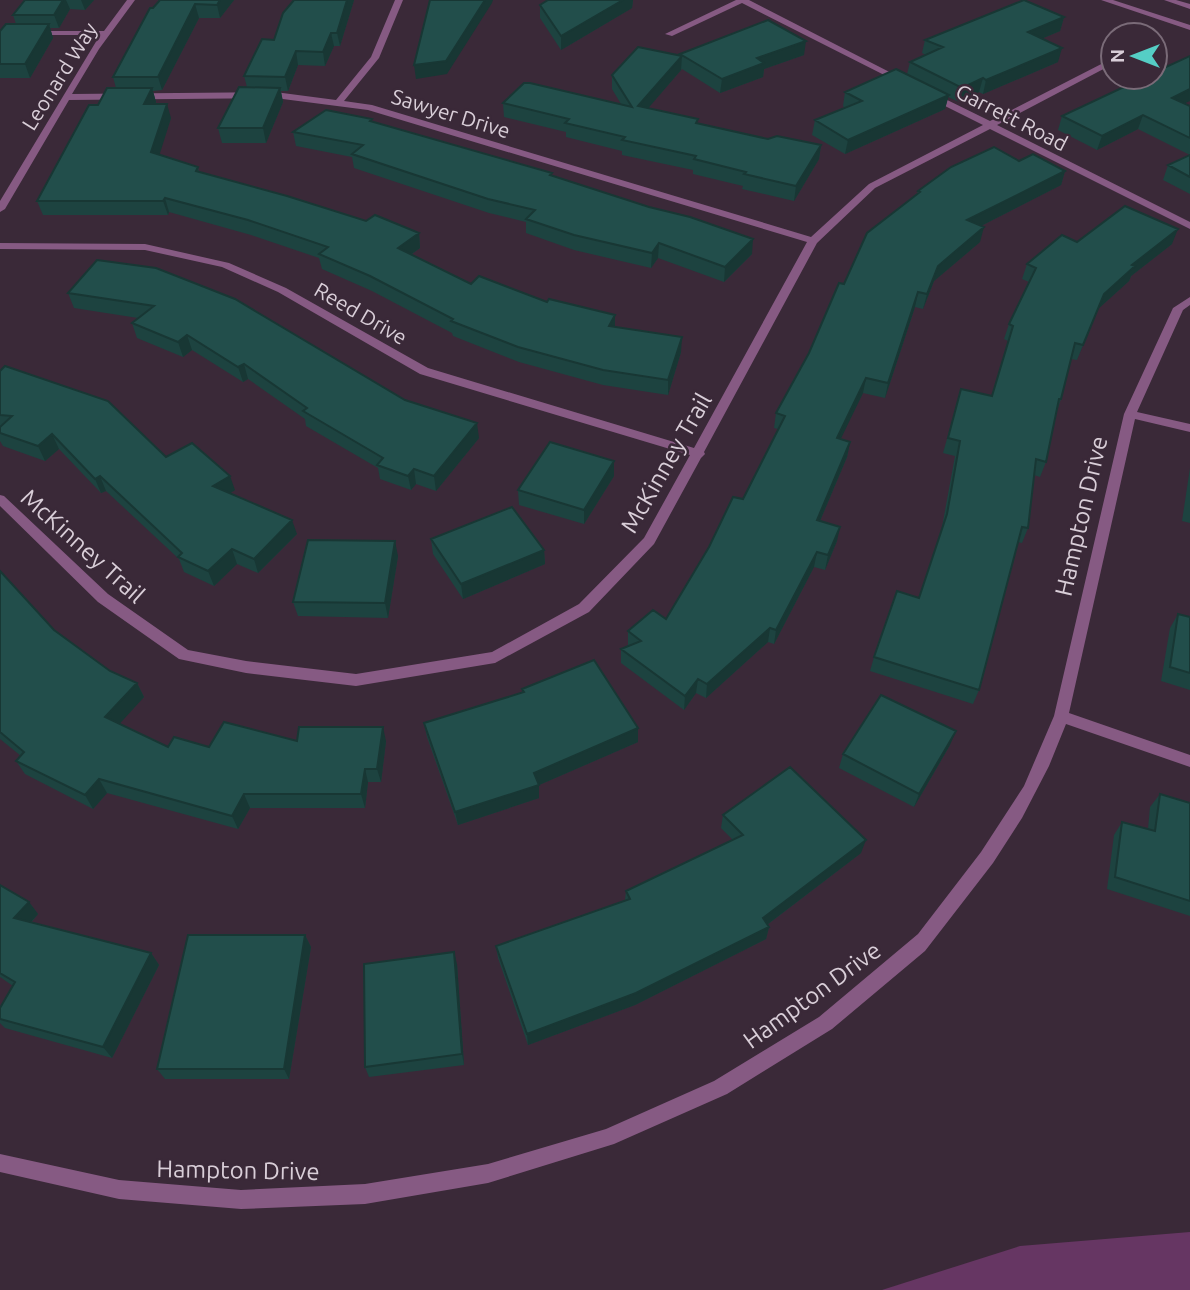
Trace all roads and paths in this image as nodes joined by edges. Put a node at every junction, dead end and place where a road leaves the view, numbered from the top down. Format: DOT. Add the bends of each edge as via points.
graph roads {
  1 [pos="131,0"];
  2 [pos="399,0"];
  3 [pos="743,0"];
  4 [pos="1105,0"];
  5 [pos="1168,0"];
  6 [pos="1190,7"];
  7 [pos="1190,28"];
  8 [pos="0,33"];
  9 [pos="105,33"];
  10 [pos="669,34"];
  11 [pos="1099,68"];
  12 [pos="914,86"];
  13 [pos="926,93"];
  14 [pos="66,97"];
  15 [pos="339,102"];
  16 [pos="988,126"];
  17 [pos="0,209"];
  18 [pos="1190,226"];
  19 [pos="813,241"];
  20 [pos="0,246"];
  21 [pos="1190,300"];
  22 [pos="1130,414"];
  23 [pos="1190,428"];
  24 [pos="699,454"];
  25 [pos="0,499"];
  26 [pos="1061,716"];
  27 [pos="1190,761"];
  28 [pos="0,1163"];
  1 -- 9 [label="street, Leonard Way"];
  2 -- 15 [label="street" via="375,58"];
  3 -- 10 [label="street"];
  3 -- 12 [label="street"];
  4 -- 7 [label="street"];
  5 -- 6 [label="street"];
  8 -- 9 [label="street"];
  9 -- 14 [label="street, Leonard Way"];
  11 -- 16 [label="street, McKinney Trail"];
  13 -- 16 [label="street, Garrett Road"];
  14 -- 15 [label="street, Sawyer Drive" via="275,95"];
  14 -- 17 [label="street, Leonard Way"];
  15 -- 19 [label="street, Sawyer Drive" via="425,122"];
  16 -- 18 [label="street, Garrett Road"];
  16 -- 19 [label="street, McKinney Trail" via="872,187"];
  19 -- 24 [label="street, McKinney Trail"];
  20 -- 24 [label="street, Reed Drive" via="145,247 225,265 282,290 424,371"];
  21 -- 22 [label="street, Hampton Drive" via="1178,308"];
  22 -- 23 [label="street"];
  22 -- 26 [label="street, Hampton Drive"];
  24 -- 25 [label="street, McKinney Trail" via="649,541 584,608 495,657 356,680 184,655 103,598"];
  26 -- 27 [label="street"];
  26 -- 28 [label="street, Hampton Drive" via="1032,789 980,869 921,942 821,1025 747,1073 668,1112 519,1167 362,1194 283,1200 195,1198 116,1190"];
}
